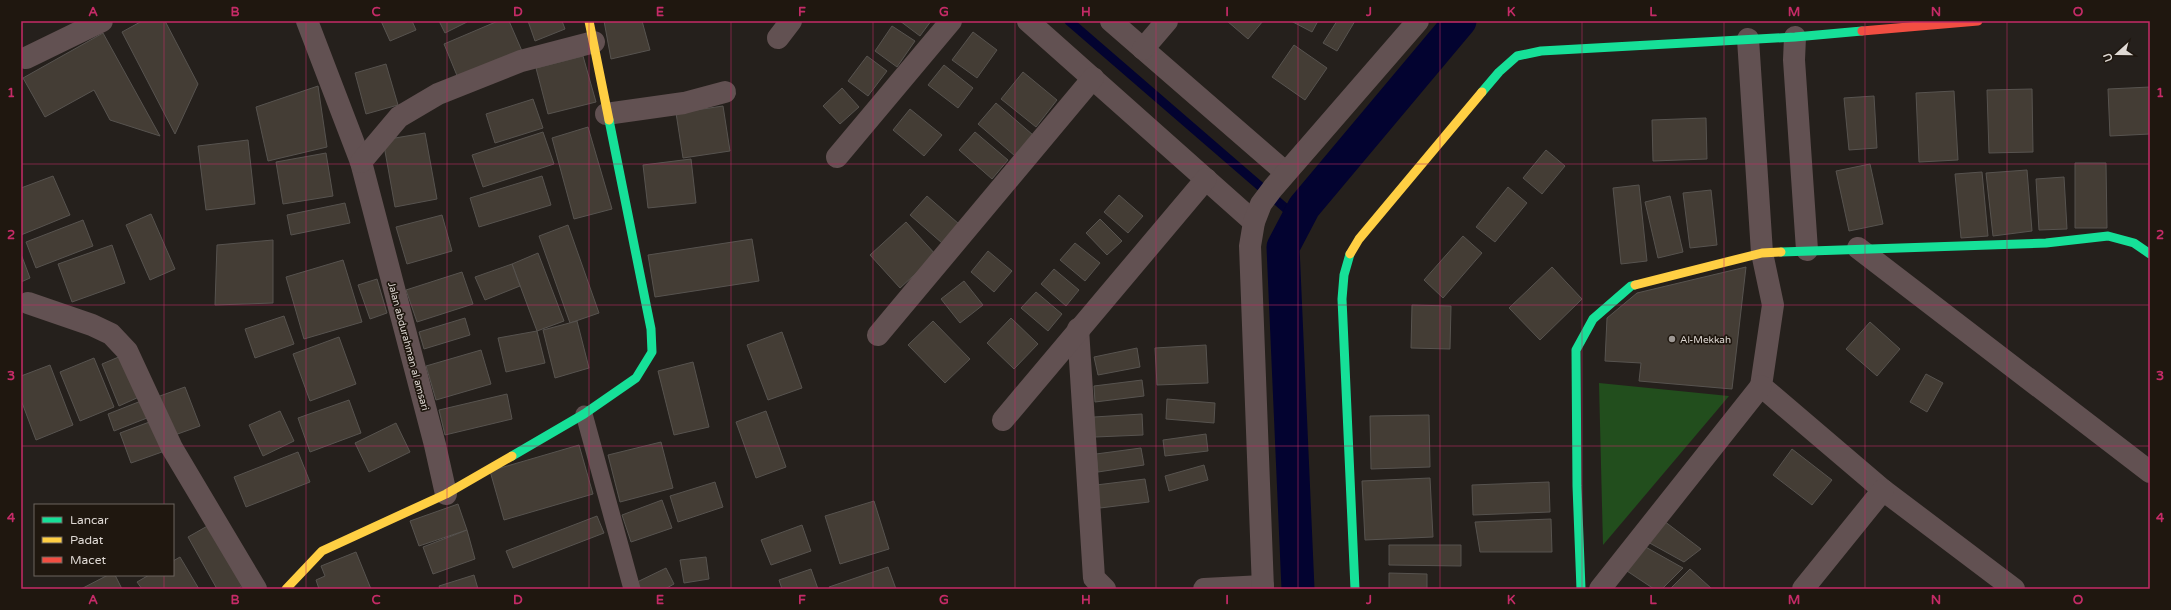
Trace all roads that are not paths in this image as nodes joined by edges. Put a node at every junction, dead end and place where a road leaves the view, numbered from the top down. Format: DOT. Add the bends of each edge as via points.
graph roads {
  1 [pos="102,21"];
  2 [pos="307,21"];
  3 [pos="589,21"];
  4 [pos="791,21"];
  5 [pos="951,21"];
  6 [pos="1028,21"];
  7 [pos="1111,21"];
  8 [pos="1166,21"];
  9 [pos="1418,21"];
  10 [pos="1978,21"];
  11 [pos="1795,36"];
  12 [pos="778,38"];
  13 [pos="1748,39"];
  14 [pos="594,42"];
  15 [pos="1143,49"];
  16 [pos="26,58"];
  17 [pos="1093,78"];
  18 [pos="725,92"];
  19 [pos="606,114"];
  20 [pos="837,157"];
  21 [pos="361,162"];
  22 [pos="1285,172"];
  23 [pos="1206,179"];
  24 [pos="1254,222"];
  25 [pos="1858,248"];
  26 [pos="1808,250"];
  27 [pos="1762,253"];
  28 [pos="2150,254"];
  29 [pos="28,303"];
  30 [pos="1078,329"];
  31 [pos="878,335"];
  32 [pos="1760,386"];
  33 [pos="584,414"];
  34 [pos="1003,420"];
  35 [pos="2150,472"];
  36 [pos="1883,490"];
  37 [pos="446,494"];
  38 [pos="1263,588"];
  39 [pos="256,589"];
  40 [pos="286,589"];
  41 [pos="632,589"];
  42 [pos="1105,589"];
  43 [pos="1204,589"];
  44 [pos="1355,589"];
  45 [pos="1581,589"];
  46 [pos="1600,589"];
  47 [pos="1803,589"];
  48 [pos="2014,589"];
  1 -- 16 [label="street"];
  2 -- 21 [label="street, Jalan abdurahman al amsari"];
  3 -- 14 [label="street"];
  4 -- 12 [label="street"];
  5 -- 20 [label="street"];
  6 -- 17 [label="street"];
  7 -- 15 [label="street"];
  8 -- 15 [label="street"];
  9 -- 22 [label="street"];
  10 -- 11 [label="street"];
  11 -- 13 [label="street"];
  11 -- 26 [label="street" via="1794,60"];
  13 -- 27 [label="street"];
  13 -- 44 [label="street" via="1540,51 1517,56 1500,72 1359,239 1348,256 1343,277 1342,300"];
  14 -- 19 [label="street"];
  14 -- 21 [label="street" via="521,61 438,94 399,117"];
  15 -- 22 [label="street"];
  17 -- 23 [label="street"];
  17 -- 31 [label="street"];
  18 -- 19 [label="street" via="684,103"];
  19 -- 33 [label="street" via="651,329 652,352 636,378"];
  21 -- 37 [label="street, Jalan abdurahman al amsari"];
  22 -- 24 [label="street" via="1261,204"];
  23 -- 24 [label="street"];
  23 -- 30 [label="street"];
  24 -- 38 [label="street" via="1250,246"];
  25 -- 26 [label="street"];
  25 -- 28 [label="street" via="2046,243 2108,236 2134,243"];
  25 -- 35 [label="street"];
  26 -- 27 [label="street"];
  27 -- 32 [label="street" via="1773,305"];
  27 -- 45 [label="street" via="1631,286 1592,319 1576,350"];
  29 -- 39 [label="street" via="111,334 127,351 166,437"];
  30 -- 34 [label="street"];
  30 -- 42 [label="street" via="1094,578"];
  32 -- 36 [label="street"];
  32 -- 46 [label="street"];
  33 -- 37 [label="street"];
  33 -- 41 [label="lane"];
  36 -- 47 [label="street"];
  36 -- 48 [label="street"];
  37 -- 40 [label="street" via="322,551"];
  38 -- 43 [label="street"];
}
